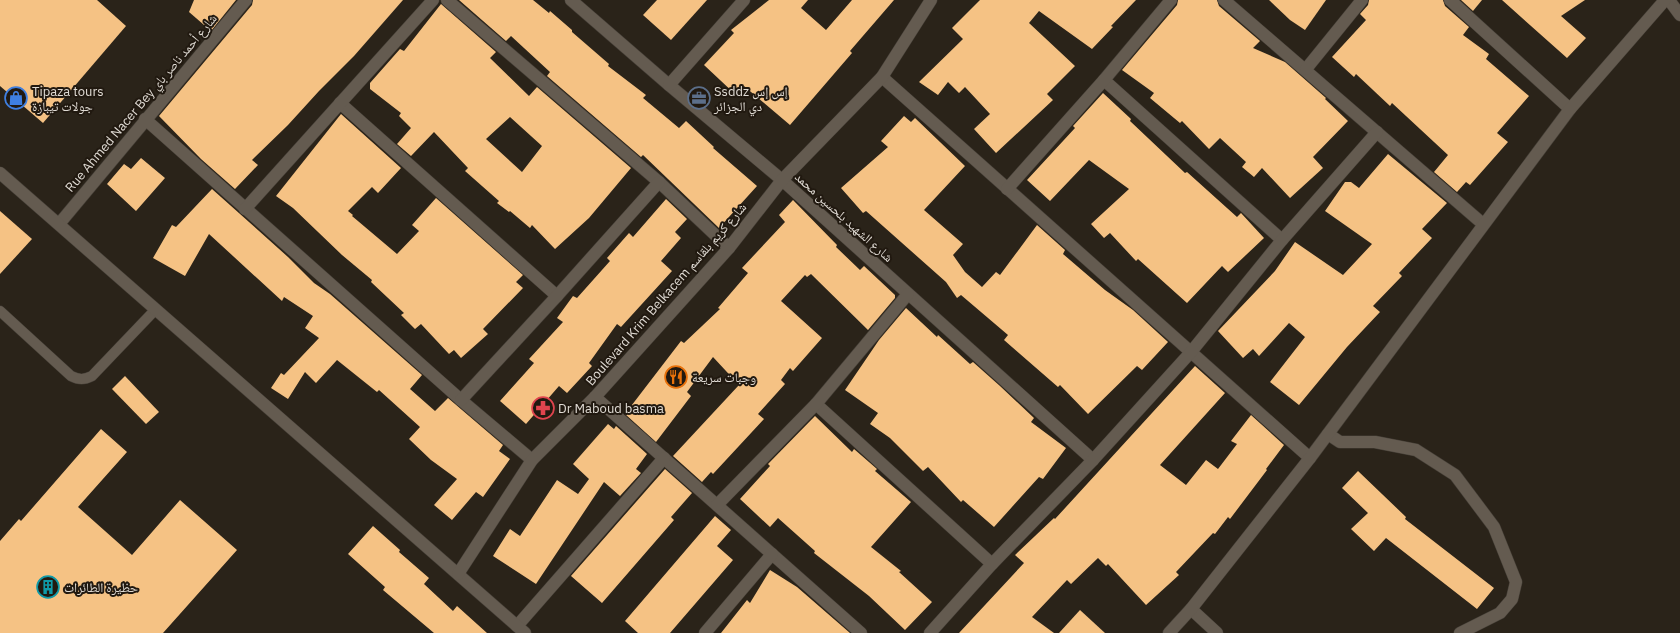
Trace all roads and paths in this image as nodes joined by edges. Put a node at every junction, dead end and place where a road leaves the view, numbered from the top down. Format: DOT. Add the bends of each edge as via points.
graph roads {
  1 [pos="246,0"];
  2 [pos="433,0"];
  3 [pos="448,0"];
  4 [pos="571,0"];
  5 [pos="744,0"];
  6 [pos="931,0"];
  7 [pos="1171,0"];
  8 [pos="1224,0"];
  9 [pos="1362,0"];
  10 [pos="1450,0"];
  11 [pos="1665,0"];
  12 [pos="1669,0"];
  13 [pos="1680,15"];
  14 [pos="1306,69"];
  15 [pos="882,77"];
  16 [pos="1104,80"];
  17 [pos="669,85"];
  18 [pos="340,103"];
  19 [pos="1570,109"];
  20 [pos="145,119"];
  21 [pos="1377,132"];
  22 [pos="0,173"];
  23 [pos="782,180"];
  24 [pos="659,182"];
  25 [pos="1007,189"];
  26 [pos="245,209"];
  27 [pos="58,224"];
  28 [pos="1484,224"];
  29 [pos="1282,240"];
  30 [pos="728,248"];
  31 [pos="908,294"];
  32 [pos="557,296"];
  33 [pos="156,309"];
  34 [pos="0,311"];
  35 [pos="1191,352"];
  36 [pos="595,396"];
  37 [pos="461,400"];
  38 [pos="816,404"];
  39 [pos="1328,434"];
  40 [pos="664,458"];
  41 [pos="1310,458"];
  42 [pos="532,460"];
  43 [pos="1093,460"];
  44 [pos="717,505"];
  45 [pos="772,554"];
  46 [pos="992,564"];
  47 [pos="458,574"];
  48 [pos="1191,609"];
  49 [pos="521,629"];
  50 [pos="705,633"];
  51 [pos="861,633"];
  52 [pos="930,633"];
  53 [pos="1169,633"];
  54 [pos="1217,633"];
  55 [pos="1460,633"];
  1 -- 20 [label="street, Rue Ahmed Nacer Bey شارع أحمد ناصر باي"];
  2 -- 18 [label="street"];
  3 -- 24 [label="street"];
  4 -- 17 [label="street, شارع الشهيد بلحسين محمد"];
  5 -- 17 [label="street"];
  6 -- 15 [label="street, Boulevard Krim Belkacem شارع كريم بلقاسم"];
  7 -- 16 [label="street"];
  8 -- 14 [label="street"];
  9 -- 14 [label="street"];
  10 -- 19 [label="street"];
  11 -- 19 [label="street"];
  12 -- 13 [label="street"];
  14 -- 21 [label="street"];
  15 -- 23 [label="street, Boulevard Krim Belkacem شارع كريم بلقاسم"];
  15 -- 25 [label="street"];
  16 -- 25 [label="street"];
  16 -- 29 [label="street"];
  17 -- 23 [label="street, شارع الشهيد بلحسين محمد"];
  18 -- 26 [label="street"];
  18 -- 32 [label="street"];
  19 -- 28 [label="street"];
  20 -- 26 [label="street"];
  20 -- 27 [label="street, Rue Ahmed Nacer Bey شارع أحمد ناصر باي"];
  21 -- 28 [label="street"];
  21 -- 29 [label="street"];
  22 -- 27 [label="street"];
  23 -- 30 [label="street, Boulevard Krim Belkacem شارع كريم بلقاسم"];
  23 -- 31 [label="street, شارع الشهيد بلحسين محمد"];
  24 -- 30 [label="street"];
  24 -- 32 [label="street"];
  25 -- 35 [label="street"];
  26 -- 37 [label="street"];
  27 -- 33 [label="street"];
  28 -- 39 [label="street"];
  29 -- 35 [label="street"];
  30 -- 36 [label="street, Boulevard Krim Belkacem شارع كريم بلقاسم"];
  31 -- 38 [label="street"];
  31 -- 43 [label="street, شارع الشهيد بلحسين محمد"];
  32 -- 37 [label="street"];
  33 -- 34 [label="lane" via="92,376 85,379 71,376"];
  33 -- 47 [label="street"];
  35 -- 41 [label="street"];
  35 -- 43 [label="street"];
  36 -- 40 [label="street"];
  36 -- 42 [label="street, Boulevard Krim Belkacem شارع كريم بلقاسم"];
  37 -- 42 [label="street"];
  38 -- 44 [label="street"];
  38 -- 46 [label="street"];
  39 -- 41 [label="street"];
  39 -- 55 [label="street" via="1340,442 1375,442 1416,450 1455,475 1494,527 1516,582 1512,598 1500,613"];
  40 -- 44 [label="street"];
  40 -- 49 [label="street"];
  41 -- 48 [label="street"];
  42 -- 47 [label="street, Boulevard Krim Belkacem شارع كريم بلقاسم"];
  43 -- 46 [label="street"];
  44 -- 45 [label="street"];
  45 -- 50 [label="street"];
  45 -- 51 [label="street"];
  46 -- 52 [label="street"];
  47 -- 49 [label="street"];
  48 -- 53 [label="street"];
  48 -- 54 [label="street"];
}
